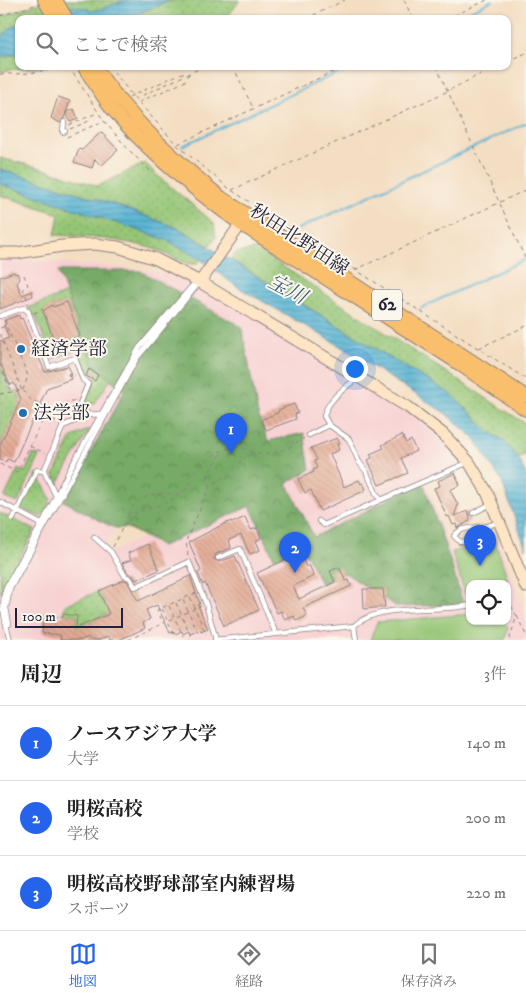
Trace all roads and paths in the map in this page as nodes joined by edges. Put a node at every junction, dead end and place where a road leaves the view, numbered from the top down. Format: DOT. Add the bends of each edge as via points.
graph roads {
  1 [pos="345,0"];
  2 [pos="404,0"];
  3 [pos="487,0"];
  4 [pos="50,2"];
  5 [pos="53,15"];
  6 [pos="63,15"];
  7 [pos="314,15"];
  8 [pos="411,15"];
  9 [pos="455,15"];
  10 [pos="0,16"];
  11 [pos="526,53"];
  12 [pos="511,59"];
  13 [pos="47,70"];
  14 [pos="71,70"];
  15 [pos="86,70"];
  16 [pos="98,70"];
  17 [pos="112,70"];
  18 [pos="198,70"];
  19 [pos="235,70"];
  20 [pos="336,70"];
  21 [pos="438,70"];
  22 [pos="488,70"];
  23 [pos="0,74"];
  24 [pos="189,74"];
  25 [pos="448,91"];
  26 [pos="132,95"];
  27 [pos="143,95"];
  28 [pos="120,100"];
  29 [pos="139,102"];
  30 [pos="253,109"];
  31 [pos="98,112"];
  32 [pos="89,121"];
  33 [pos="104,121"];
  34 [pos="64,122"];
  35 [pos="65,131"];
  36 [pos="177,145"];
  37 [pos="151,172"];
  38 [pos="232,190"];
  39 [pos="526,190"];
  40 [pos="499,203"];
  41 [pos="244,220"];
  42 [pos="0,253"];
  43 [pos="526,260"];
  44 [pos="355,270"];
  45 [pos="24,275"];
  46 [pos="200,282"];
  47 [pos="43,309"];
  48 [pos="26,310"];
  49 [pos="29,315"];
  50 [pos="0,317"];
  51 [pos="6,326"];
  52 [pos="526,326"];
  53 [pos="0,328"];
  54 [pos="0,334"];
  55 [pos="478,348"];
  56 [pos="0,364"];
  57 [pos="358,377"];
  58 [pos="526,379"];
  59 [pos="23,391"];
  60 [pos="12,393"];
  61 [pos="0,394"];
  62 [pos="526,396"];
  63 [pos="81,401"];
  64 [pos="48,407"];
  65 [pos="526,410"];
  66 [pos="46,414"];
  67 [pos="100,414"];
  68 [pos="89,415"];
  69 [pos="329,425"];
  70 [pos="63,426"];
  71 [pos="309,435"];
  72 [pos="30,446"];
  73 [pos="225,448"];
  74 [pos="252,451"];
  75 [pos="45,453"];
  76 [pos="469,462"];
  77 [pos="0,464"];
  78 [pos="44,471"];
  79 [pos="194,472"];
  80 [pos="192,481"];
  81 [pos="210,486"];
  82 [pos="56,496"];
  83 [pos="179,496"];
  84 [pos="381,500"];
  85 [pos="0,502"];
  86 [pos="493,504"];
  87 [pos="17,510"];
  88 [pos="473,513"];
  89 [pos="128,516"];
  90 [pos="13,519"];
  91 [pos="319,521"];
  92 [pos="500,521"];
  93 [pos="44,525"];
  94 [pos="488,526"];
  95 [pos="94,536"];
  96 [pos="111,552"];
  97 [pos="218,558"];
  98 [pos="189,562"];
  99 [pos="526,587"];
  100 [pos="201,591"];
  101 [pos="190,596"];
  102 [pos="183,599"];
  103 [pos="176,602"];
  104 [pos="206,604"];
  105 [pos="169,605"];
  106 [pos="466,605"];
  107 [pos="511,606"];
  108 [pos="162,608"];
  109 [pos="3,609"];
  110 [pos="195,609"];
  111 [pos="188,612"];
  112 [pos="182,615"];
  113 [pos="517,616"];
  114 [pos="175,618"];
  115 [pos="168,621"];
  116 [pos="163,623"];
  117 [pos="354,626"];
  118 [pos="206,634"];
  119 [pos="276,634"];
  120 [pos="199,635"];
  121 [pos="526,635"];
  122 [pos="183,636"];
  123 [pos="191,636"];
  124 [pos="175,637"];
  125 [pos="11,640"];
  126 [pos="130,640"];
  127 [pos="215,640"];
  128 [pos="356,640"];
  129 [pos="509,640"];
  1 -- 7 [label="path"];
  2 -- 8 [label="path"];
  3 -- 9 [label="path"];
  4 -- 5 [label="main road"];
  4 -- 6 [label="main road"];
  4 -- 10 [label="path"];
  11 -- 12 [label="path"];
  13 -- 23 [label="path"];
  14 -- 31 [label="path"];
  15 -- 41 [label="main road, 秋田北野田線 / 62" via="110,107 166,165 211,203"];
  16 -- 28 [label="main road, 秋田北野田線 / 62"];
  17 -- 26 [label="path"];
  18 -- 24 [label="path"];
  19 -- 30 [label="path"];
  20 -- 30 [label="path"];
  21 -- 25 [label="path"];
  22 -- 25 [label="path"];
  24 -- 26 [label="path" via="182,73"];
  24 -- 27 [label="path"];
  24 -- 29 [label="path" via="184,82"];
  25 -- 38 [label="path"];
  25 -- 40 [label="path"];
  26 -- 28 [label="path"];
  26 -- 29 [label="path"];
  28 -- 41 [label="main road, 秋田北野田線 / 62" via="147,131"];
  29 -- 36 [label="path"];
  30 -- 36 [label="path"];
  31 -- 33 [label="path"];
  31 -- 35 [label="path" via="65,127"];
  32 -- 35 [label="path"];
  33 -- 35 [label="path" via="67,137"];
  33 -- 37 [label="path"];
  34 -- 35 [label="lane"];
  36 -- 38 [label="path"];
  38 -- 44 [label="path"];
  39 -- 40 [label="path"];
  40 -- 43 [label="path"];
  40 -- 44 [label="path"];
  41 -- 46 [label="street"];
  41 -- 62 [label="main road, 秋田北野田線 / 62"];
  41 -- 65 [label="main road, 秋田北野田線 / 62"];
  42 -- 46 [label="street" via="81,244 118,247 156,259"];
  44 -- 55 [label="path"];
  45 -- 48 [label="path" via="28,285 23,289 28,301"];
  46 -- 57 [label="street"];
  46 -- 67 [label="lane" via="192,286 139,348"];
  46 -- 93 [label="lane" via="137,358"];
  47 -- 49 [label="path"];
  48 -- 49 [label="lane"];
  48 -- 50 [label="lane" via="23,308"];
  49 -- 63 [label="lane" via="49,367 75,358 83,380 88,384"];
  50 -- 51 [label="path"];
  51 -- 53 [label="path"];
  51 -- 59 [label="path" via="28,376"];
  52 -- 55 [label="path"];
  54 -- 59 [label="path"];
  55 -- 58 [label="path"];
  56 -- 60 [label="path"];
  57 -- 69 [label="lane" via="326,407 324,416"];
  57 -- 76 [label="street" via="408,407 443,434"];
  59 -- 60 [label="path"];
  59 -- 64 [label="path" via="31,400"];
  60 -- 61 [label="path"];
  63 -- 66 [label="path" via="69,401"];
  63 -- 68 [label="lane" via="79,406"];
  66 -- 70 [label="path"];
  66 -- 72 [label="path"];
  67 -- 68 [label="lane"];
  67 -- 82 [label="lane"];
  68 -- 70 [label="lane"];
  69 -- 71 [label="lane"];
  69 -- 84 [label="lane" via="349,439"];
  70 -- 78 [label="lane"];
  71 -- 74 [label="path" via="279,451 262,454"];
  72 -- 75 [label="path"];
  72 -- 77 [label="path" via="18,472"];
  73 -- 74 [label="path"];
  73 -- 79 [label="path"];
  73 -- 81 [label="path" via="208,474"];
  74 -- 81 [label="path" via="226,476"];
  76 -- 84 [label="lane"];
  76 -- 86 [label="street"];
  78 -- 82 [label="lane"];
  78 -- 87 [label="lane" via="37,470"];
  80 -- 83 [label="path"];
  81 -- 98 [label="path" via="186,541"];
  82 -- 93 [label="lane"];
  83 -- 89 [label="path" via="167,504"];
  83 -- 89 [label="path" via="161,492 147,496 131,507"];
  84 -- 91 [label="lane" via="324,525"];
  85 -- 87 [label="lane"];
  86 -- 88 [label="lane"];
  86 -- 92 [label="street"];
  87 -- 90 [label="lane"];
  87 -- 93 [label="lane"];
  89 -- 96 [label="path"];
  92 -- 94 [label="lane"];
  92 -- 99 [label="street"];
  93 -- 109 [label="lane" via="6,587"];
  94 -- 94 [label="lane" via="464,529 454,536 460,542 477,538"];
  95 -- 96 [label="lane"];
  96 -- 98 [label="lane" via="135,586"];
  97 -- 119 [label="lane" via="240,549"];
  98 -- 100 [label="lane"];
  100 -- 101 [label="path"];
  100 -- 104 [label="lane"];
  101 -- 102 [label="path"];
  101 -- 110 [label="path"];
  102 -- 103 [label="path"];
  102 -- 111 [label="path"];
  103 -- 105 [label="path"];
  103 -- 112 [label="path"];
  104 -- 110 [label="path"];
  104 -- 127 [label="lane"];
  105 -- 108 [label="path"];
  105 -- 114 [label="path"];
  106 -- 117 [label="lane" via="378,613"];
  107 -- 113 [label="path"];
  108 -- 115 [label="path"];
  108 -- 116 [label="path" via="157,610"];
  109 -- 125 [label="lane"];
  110 -- 111 [label="path"];
  110 -- 118 [label="path"];
  111 -- 112 [label="path"];
  111 -- 120 [label="path"];
  112 -- 114 [label="path"];
  112 -- 123 [label="path"];
  113 -- 121 [label="path"];
  113 -- 129 [label="path"];
  114 -- 115 [label="path"];
  114 -- 122 [label="path"];
  115 -- 116 [label="path"];
  115 -- 124 [label="path"];
  116 -- 126 [label="path"];
  117 -- 119 [label="lane"];
  117 -- 128 [label="lane"];
  119 -- 127 [label="lane"];
}
